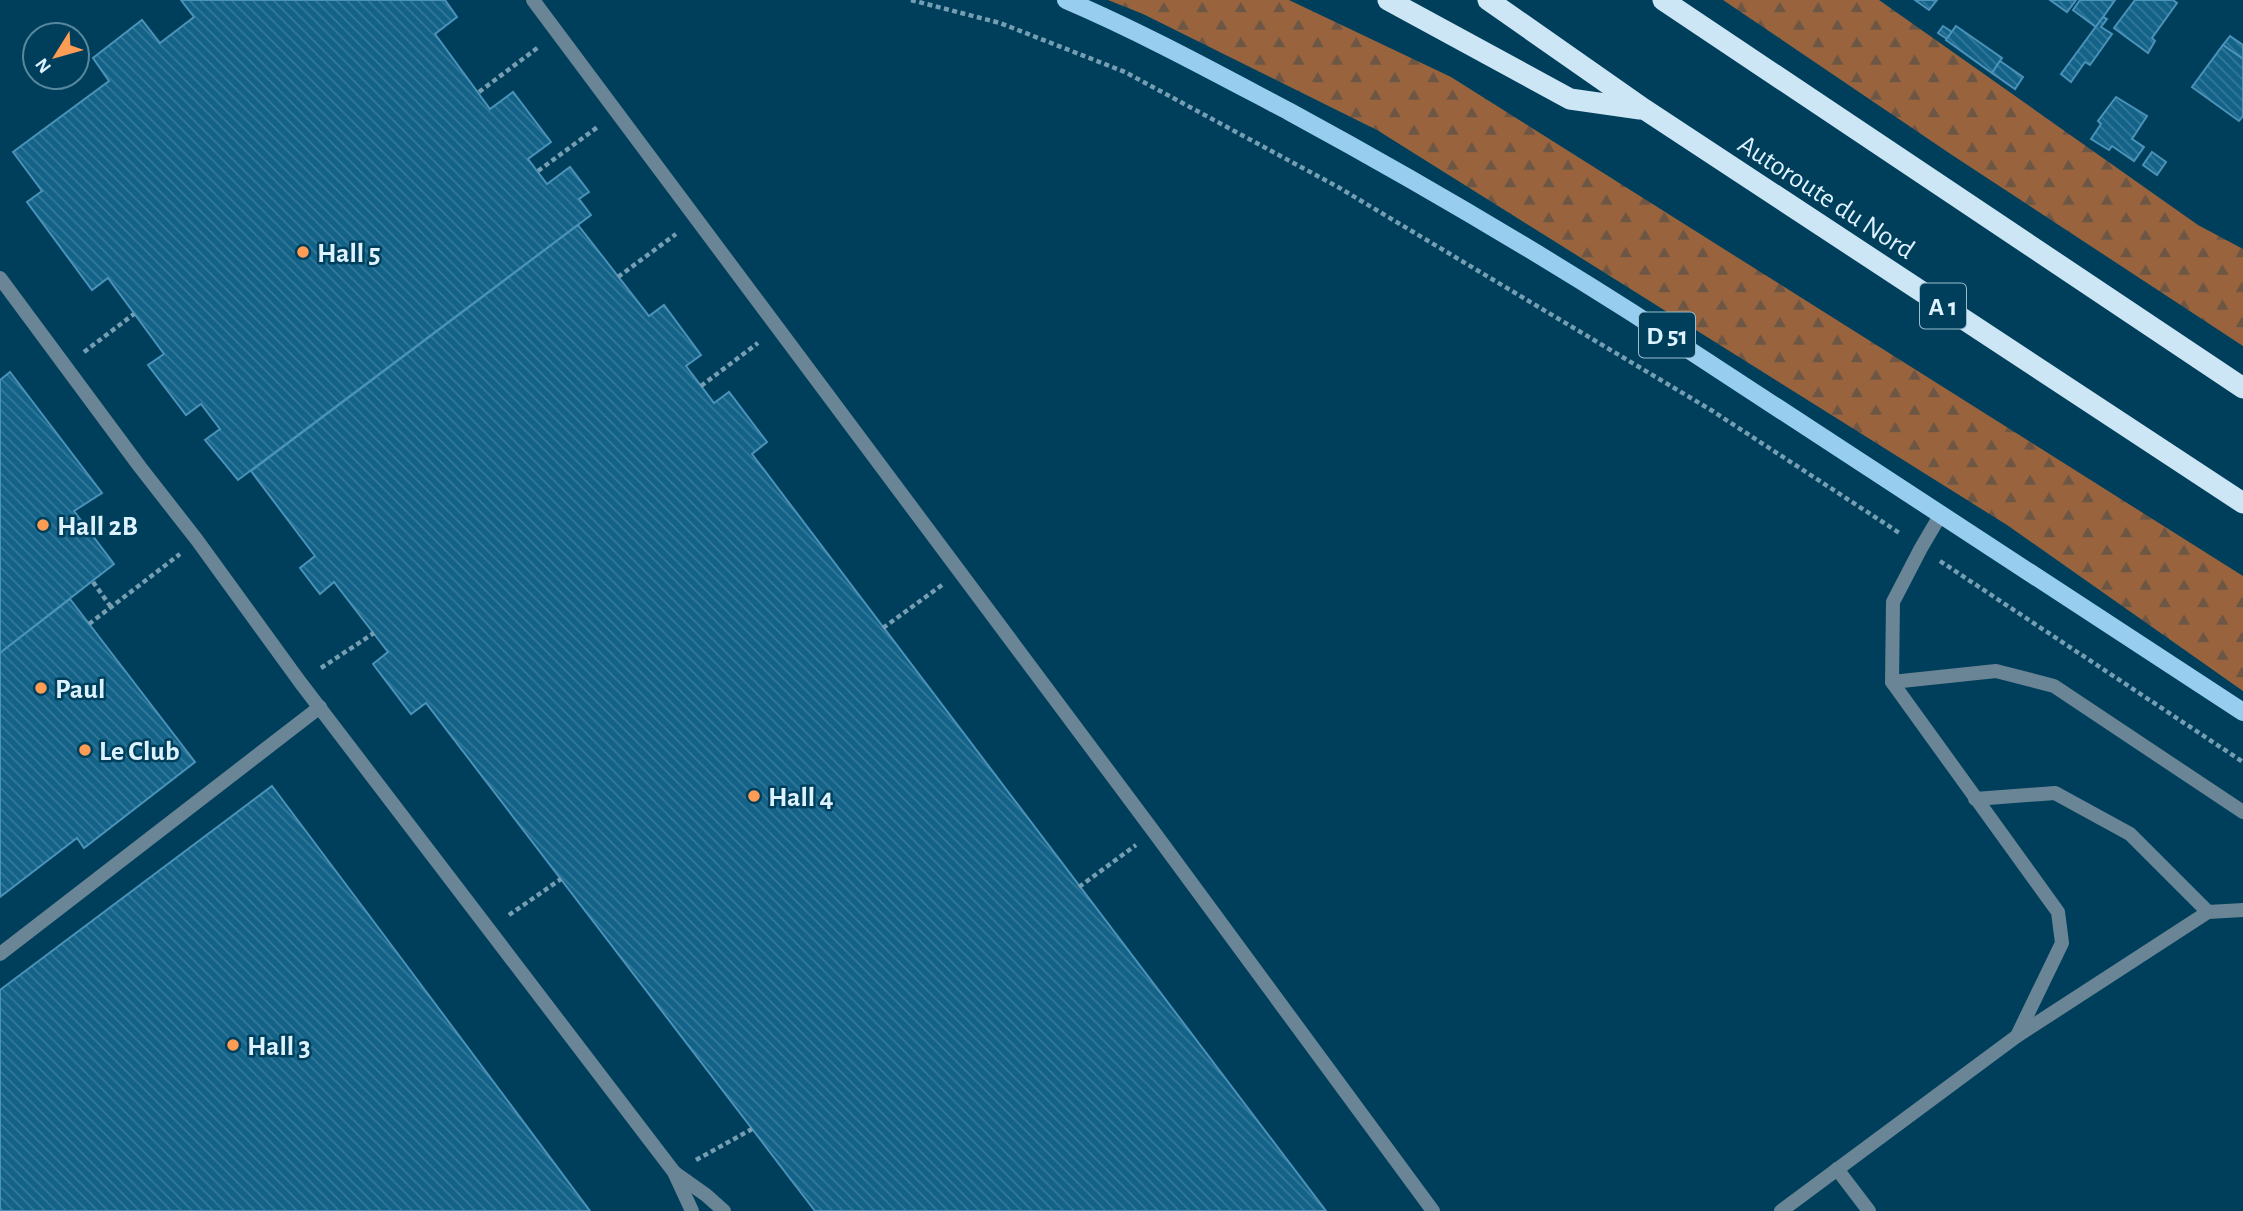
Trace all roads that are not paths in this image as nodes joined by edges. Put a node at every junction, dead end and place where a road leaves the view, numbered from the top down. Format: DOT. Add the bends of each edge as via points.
graph roads {
  1 [pos="533,0"];
  2 [pos="1066,0"];
  3 [pos="1388,0"];
  4 [pos="1488,0"];
  5 [pos="1663,0"];
  6 [pos="1644,109"];
  7 [pos="0,278"];
  8 [pos="2243,388"];
  9 [pos="2243,503"];
  10 [pos="1941,514"];
  11 [pos="1892,682"];
  12 [pos="320,707"];
  13 [pos="2243,712"];
  14 [pos="1975,799"];
  15 [pos="2243,812"];
  16 [pos="2243,911"];
  17 [pos="2208,912"];
  18 [pos="0,954"];
  19 [pos="2017,1036"];
  20 [pos="1838,1169"];
  21 [pos="674,1172"];
  22 [pos="692,1211"];
  23 [pos="724,1211"];
  24 [pos="1433,1211"];
  25 [pos="1781,1211"];
  26 [pos="1869,1211"];
  1 -- 24 [label="lane"];
  2 -- 10 [label="main road, D 51" via="1173,49 1451,202 1631,312"];
  3 -- 6 [label="highway" via="1570,99"];
  4 -- 6 [label="highway, Autoroute du Nord / A 1"];
  5 -- 8 [label="highway"];
  6 -- 9 [label="highway, Autoroute du Nord / A 1"];
  7 -- 12 [label="lane"];
  10 -- 11 [label="lane" via="1893,602"];
  10 -- 13 [label="main road, D 51"];
  11 -- 14 [label="lane"];
  11 -- 15 [label="lane" via="1996,671 2054,686"];
  12 -- 18 [label="lane"];
  12 -- 21 [label="lane"];
  14 -- 17 [label="lane" via="2055,793 2130,834"];
  14 -- 19 [label="lane" via="2058,912 2062,943"];
  16 -- 17 [label="lane"];
  17 -- 19 [label="lane"];
  19 -- 20 [label="lane"];
  20 -- 25 [label="lane"];
  20 -- 26 [label="lane"];
  21 -- 22 [label="lane"];
  21 -- 23 [label="lane"];
}
